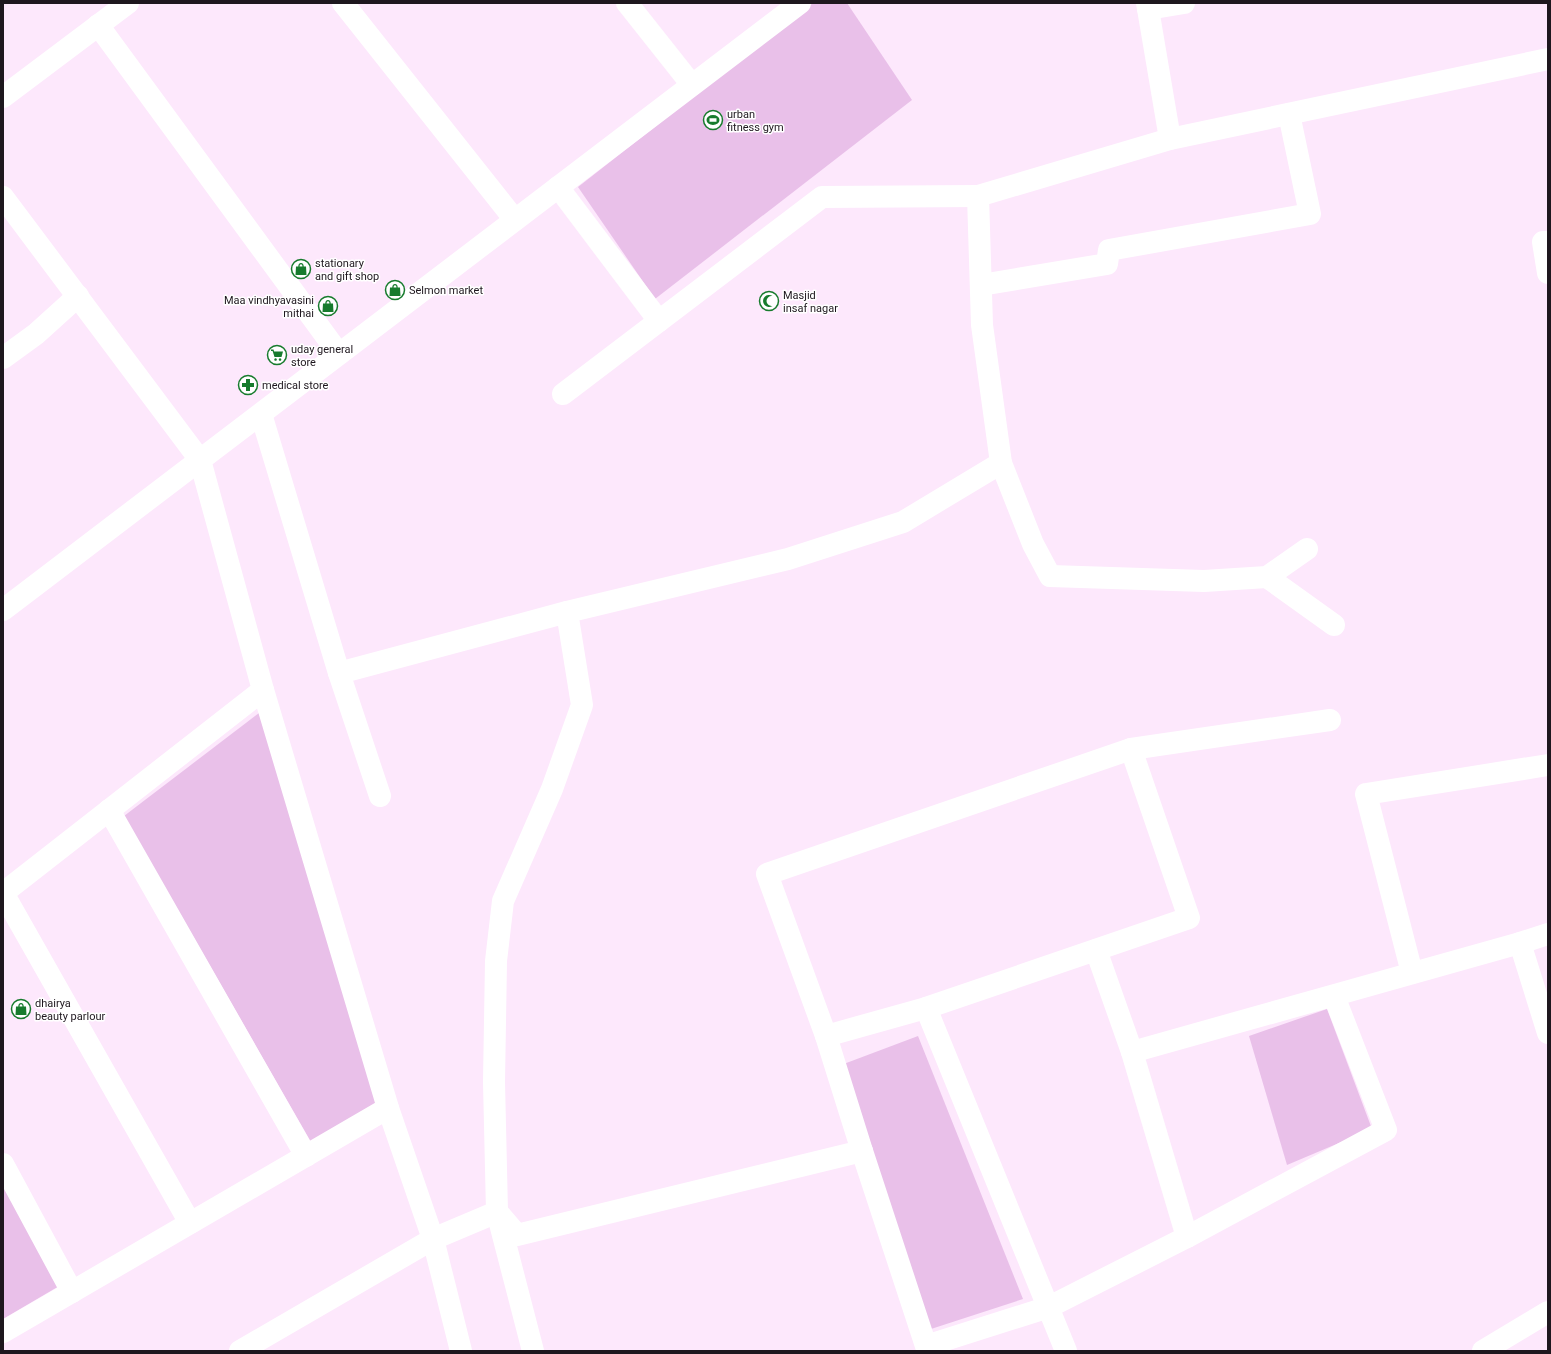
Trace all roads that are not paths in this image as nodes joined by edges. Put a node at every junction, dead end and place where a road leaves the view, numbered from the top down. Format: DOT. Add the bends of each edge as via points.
graph roads {
  1 [pos="128,3"];
  2 [pos="343,3"];
  3 [pos="627,3"];
  4 [pos="800,3"];
  5 [pos="1184,3"];
  6 [pos="1147,6"];
  7 [pos="98,25"];
  8 [pos="1548,59"];
  9 [pos="692,85"];
  10 [pos="3,97"];
  11 [pos="1289,114"];
  12 [pos="1170,139"];
  13 [pos="558,187"];
  14 [pos="978,196"];
  15 [pos="3,197"];
  16 [pos="515,220"];
  17 [pos="1548,242"];
  18 [pos="1548,272"];
  19 [pos="980,285"];
  20 [pos="78,296"];
  21 [pos="659,321"];
  22 [pos="339,354"];
  23 [pos="3,358"];
  24 [pos="563,394"];
  25 [pos="261,414"];
  26 [pos="200,460"];
  27 [pos="1001,463"];
  28 [pos="1306,549"];
  29 [pos="1267,577"];
  30 [pos="3,610"];
  31 [pos="567,612"];
  32 [pos="1334,625"];
  33 [pos="340,673"];
  34 [pos="263,690"];
  35 [pos="1330,720"];
  36 [pos="1132,749"];
  37 [pos="1548,765"];
  38 [pos="380,796"];
  39 [pos="109,810"];
  40 [pos="3,893"];
  41 [pos="1548,934"];
  42 [pos="1520,943"];
  43 [pos="1096,950"];
  44 [pos="1412,973"];
  45 [pos="1334,996"];
  46 [pos="926,1008"];
  47 [pos="1548,1033"];
  48 [pos="826,1036"];
  49 [pos="1132,1052"];
  50 [pos="388,1108"];
  51 [pos="862,1151"];
  52 [pos="306,1156"];
  53 [pos="3,1164"];
  54 [pos="497,1212"];
  55 [pos="190,1223"];
  56 [pos="1187,1237"];
  57 [pos="433,1239"];
  58 [pos="72,1292"];
  59 [pos="1049,1307"];
  60 [pos="1548,1312"];
  61 [pos="3,1332"];
  62 [pos="926,1348"];
  63 [pos="240,1351"];
  64 [pos="462,1351"];
  65 [pos="534,1351"];
  66 [pos="1066,1351"];
  67 [pos="1483,1351"];
  1 -- 7 [label="street"];
  2 -- 16 [label="street"];
  3 -- 9 [label="street"];
  4 -- 9 [label="street"];
  5 -- 6 [label="street"];
  6 -- 12 [label="street"];
  7 -- 10 [label="street"];
  7 -- 22 [label="street"];
  8 -- 11 [label="street"];
  9 -- 13 [label="street"];
  11 -- 12 [label="street"];
  11 -- 19 [label="street" via="1310,214 1109,250 1107,264"];
  12 -- 14 [label="street"];
  13 -- 16 [label="street"];
  13 -- 21 [label="street"];
  14 -- 19 [label="street"];
  14 -- 21 [label="street" via="822,197"];
  15 -- 20 [label="street"];
  16 -- 22 [label="street"];
  17 -- 18 [label="street" via="1543,242"];
  19 -- 27 [label="street" via="982,325"];
  20 -- 23 [label="street" via="36,334"];
  20 -- 26 [label="street"];
  21 -- 24 [label="street"];
  22 -- 25 [label="street"];
  25 -- 26 [label="street"];
  25 -- 33 [label="street"];
  26 -- 30 [label="street"];
  26 -- 34 [label="street"];
  27 -- 29 [label="street" via="1032,544 1050,576 1204,581"];
  27 -- 31 [label="street" via="903,522 788,559"];
  28 -- 29 [label="street"];
  29 -- 32 [label="street"];
  31 -- 33 [label="street"];
  31 -- 54 [label="street" via="582,705 552,789 503,901 496,961 494,1082"];
  33 -- 38 [label="street"];
  34 -- 39 [label="street"];
  34 -- 50 [label="street"];
  35 -- 36 [label="street"];
  36 -- 43 [label="street" via="1189,918"];
  36 -- 48 [label="street" via="767,874"];
  37 -- 44 [label="street" via="1366,794"];
  39 -- 40 [label="street"];
  39 -- 52 [label="street"];
  40 -- 55 [label="street"];
  41 -- 42 [label="street"];
  42 -- 44 [label="street"];
  42 -- 47 [label="street"];
  43 -- 46 [label="street"];
  43 -- 49 [label="street"];
  44 -- 45 [label="street"];
  45 -- 49 [label="street"];
  45 -- 56 [label="street" via="1386,1130"];
  46 -- 48 [label="street"];
  46 -- 59 [label="street"];
  48 -- 51 [label="street"];
  49 -- 56 [label="street"];
  50 -- 52 [label="street"];
  50 -- 57 [label="street"];
  51 -- 54 [label="street" via="517,1235"];
  51 -- 62 [label="street"];
  52 -- 55 [label="street"];
  53 -- 58 [label="street"];
  54 -- 57 [label="street"];
  54 -- 65 [label="street"];
  55 -- 58 [label="street"];
  56 -- 59 [label="street"];
  57 -- 63 [label="street"];
  57 -- 64 [label="street"];
  58 -- 61 [label="street"];
  59 -- 62 [label="street"];
  59 -- 66 [label="street"];
  60 -- 67 [label="street"];
}
